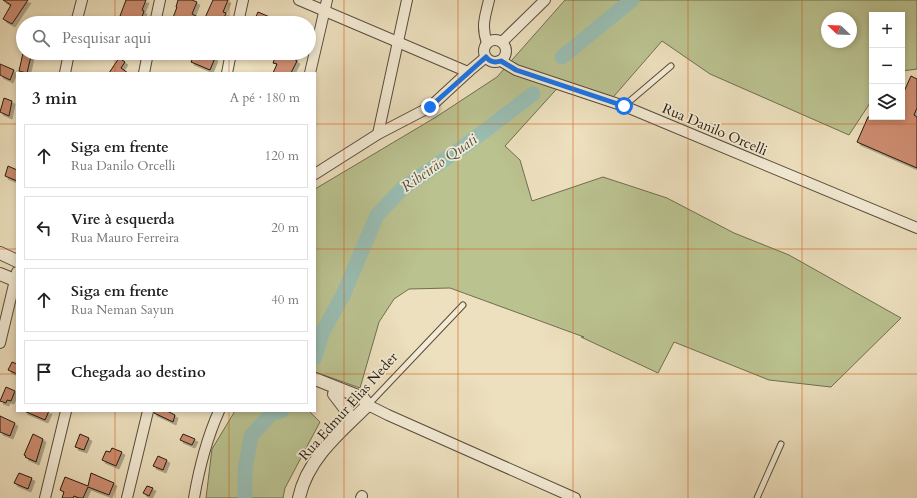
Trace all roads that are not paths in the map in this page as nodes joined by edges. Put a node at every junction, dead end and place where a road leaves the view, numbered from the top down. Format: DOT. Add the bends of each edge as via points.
graph roads {
  1 [pos="82,0"];
  2 [pos="160,0"];
  3 [pos="243,0"];
  4 [pos="299,0"];
  5 [pos="327,0"];
  6 [pos="407,0"];
  7 [pos="489,0"];
  8 [pos="545,0"];
  9 [pos="324,11"];
  10 [pos="78,16"];
  11 [pos="157,16"];
  12 [pos="240,16"];
  13 [pos="397,42"];
  14 [pos="502,42"];
  15 [pos="487,43"];
  16 [pos="316,46"];
  17 [pos="486,57"];
  18 [pos="67,60"];
  19 [pos="147,60"];
  20 [pos="230,60"];
  21 [pos="313,60"];
  22 [pos="501,61"];
  23 [pos="671,66"];
  24 [pos="64,72"];
  25 [pos="144,72"];
  26 [pos="227,72"];
  27 [pos="310,72"];
  28 [pos="468,72"];
  29 [pos="624,106"];
  30 [pos="378,134"];
  31 [pos="316,173"];
  32 [pos="917,228"];
  33 [pos="0,254"];
  34 [pos="16,261"];
  35 [pos="0,274"];
  36 [pos="16,278"];
  37 [pos="463,306"];
  38 [pos="0,343"];
  39 [pos="316,379"];
  40 [pos="316,388"];
  41 [pos="334,394"];
  42 [pos="368,405"];
  43 [pos="66,412"];
  44 [pos="148,412"];
  45 [pos="219,412"];
  46 [pos="349,423"];
  47 [pos="781,444"];
  48 [pos="45,498"];
  49 [pos="127,498"];
  50 [pos="194,498"];
  51 [pos="299,498"];
  52 [pos="575,498"];
  53 [pos="757,498"];
  1 -- 10 [label="street"];
  2 -- 11 [label="street"];
  3 -- 12 [label="street"];
  4 -- 9 [label="street"];
  5 -- 9 [label="street"];
  6 -- 13 [label="street"];
  7 -- 15 [label="street" via="483,24"];
  8 -- 14 [label="street"];
  9 -- 13 [label="street"];
  9 -- 16 [label="street"];
  13 -- 28 [label="street"];
  13 -- 30 [label="street"];
  14 -- 15 [label="street" via="495,40"];
  14 -- 22 [label="street" via="506,51"];
  15 -- 17 [label="street" via="484,51"];
  17 -- 22 [label="street" via="491,62"];
  17 -- 28 [label="street"];
  18 -- 24 [label="street"];
  19 -- 25 [label="street"];
  20 -- 26 [label="street"];
  21 -- 27 [label="street"];
  22 -- 29 [label="street, Rua Danilo Orcelli" via="516,70"];
  23 -- 29 [label="lane"];
  28 -- 30 [label="street" via="430,107"];
  29 -- 32 [label="street, Rua Danilo Orcelli"];
  30 -- 31 [label="street"];
  33 -- 34 [label="street"];
  35 -- 36 [label="street"];
  36 -- 38 [label="street"];
  37 -- 42 [label="lane, Rua Edmur Elias Neder"];
  39 -- 42 [label="street" via="363,398"];
  40 -- 41 [label="street"];
  41 -- 42 [label="street"];
  41 -- 46 [label="street" via="348,411"];
  42 -- 46 [label="street, Rua Edmur Elias Neder"];
  42 -- 52 [label="street"];
  43 -- 48 [label="street"];
  44 -- 49 [label="street"];
  45 -- 50 [label="street"];
  46 -- 51 [label="street, Rua Edmur Elias Neder" via="314,462 305,478"];
  47 -- 53 [label="lane"];
}
